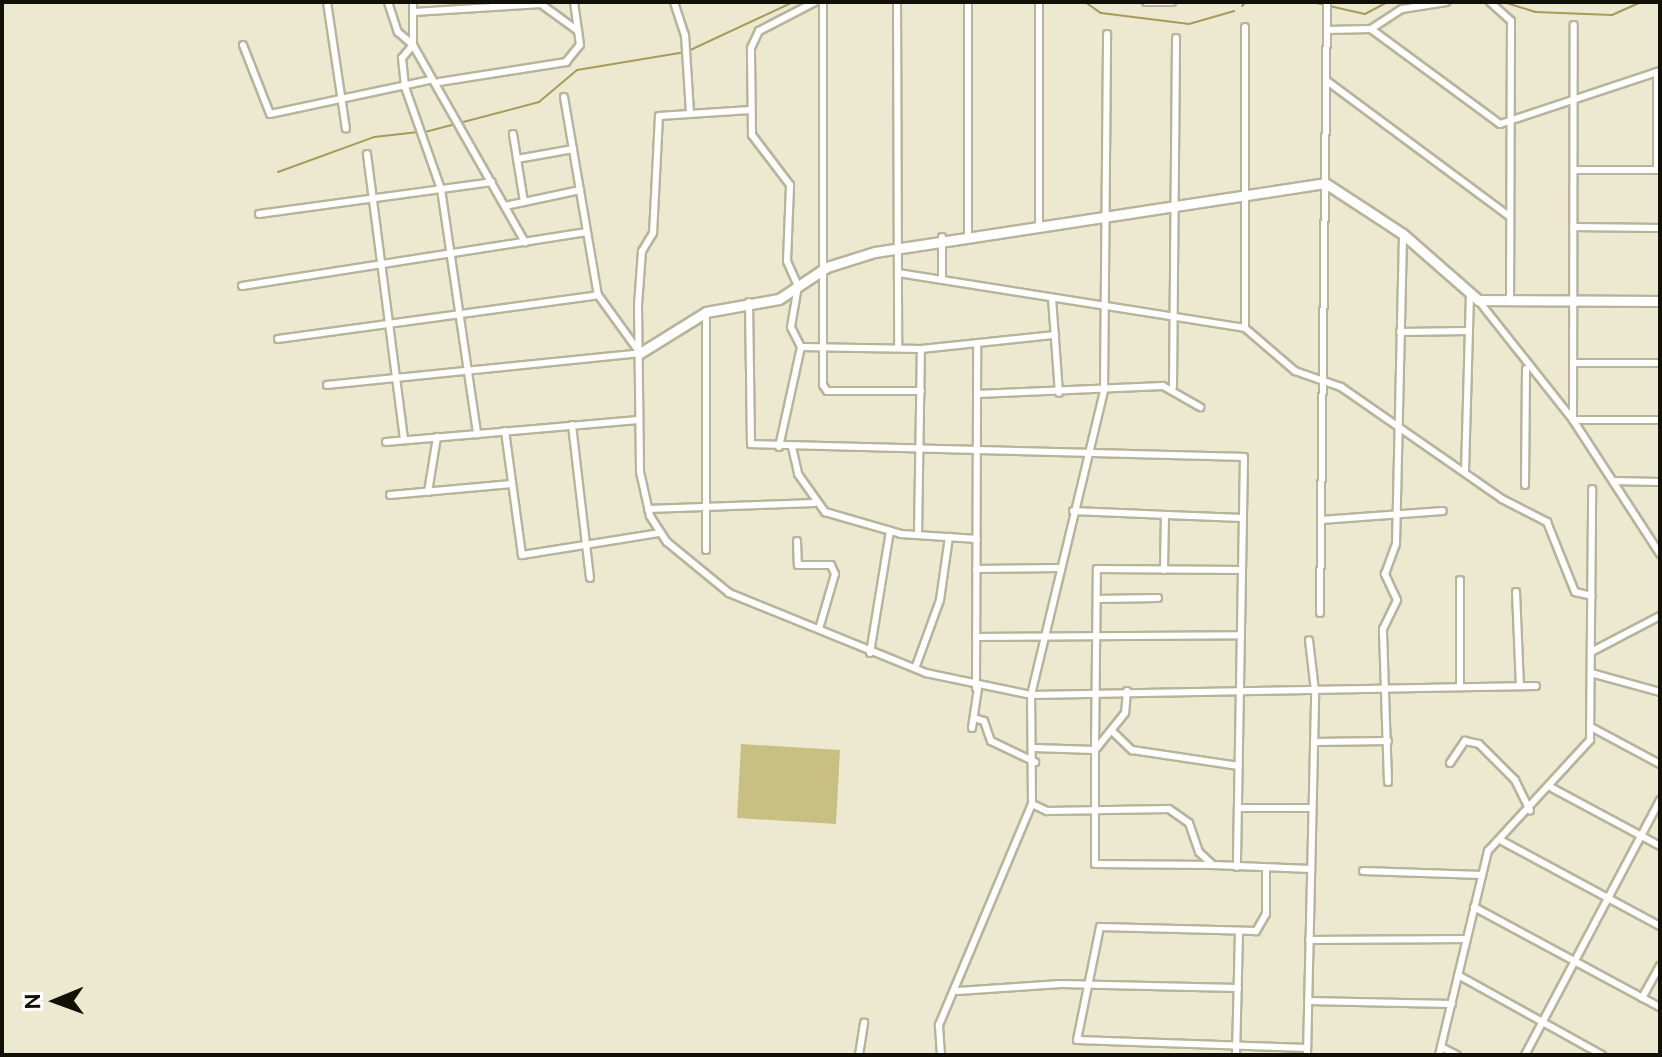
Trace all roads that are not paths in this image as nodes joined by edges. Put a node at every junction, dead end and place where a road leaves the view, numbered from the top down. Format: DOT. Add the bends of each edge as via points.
graph roads {
  1 [pos="327,2"];
  2 [pos="388,2"];
  3 [pos="413,2"];
  4 [pos="574,2"];
  5 [pos="674,2"];
  6 [pos="815,2"];
  7 [pos="823,2"];
  8 [pos="897,2"];
  9 [pos="968,2"];
  10 [pos="1039,2"];
  11 [pos="1146,2"];
  12 [pos="1172,2"];
  13 [pos="1327,2"];
  14 [pos="1446,2"];
  15 [pos="1490,2"];
  16 [pos="414,12"];
  17 [pos="1574,25"];
  18 [pos="1245,27"];
  19 [pos="1371,29"];
  20 [pos="1327,30"];
  21 [pos="578,31"];
  22 [pos="1107,34"];
  23 [pos="1176,38"];
  24 [pos="243,45"];
  25 [pos="413,45"];
  26 [pos="1658,72"];
  27 [pos="430,80"];
  28 [pos="1326,80"];
  29 [pos="439,82"];
  30 [pos="405,87"];
  31 [pos="564,97"];
  32 [pos="1574,100"];
  33 [pos="341,102"];
  34 [pos="750,110"];
  35 [pos="690,113"];
  36 [pos="1511,121"];
  37 [pos="346,129"];
  38 [pos="513,134"];
  39 [pos="573,149"];
  40 [pos="367,154"];
  41 [pos="517,159"];
  42 [pos="1574,170"];
  43 [pos="1658,170"];
  44 [pos="492,182"];
  45 [pos="1325,183"];
  46 [pos="441,189"];
  47 [pos="580,190"];
  48 [pos="1245,194"];
  49 [pos="373,198"];
  50 [pos="524,202"];
  51 [pos="1174,204"];
  52 [pos="505,206"];
  53 [pos="259,214"];
  54 [pos="1106,214"];
  55 [pos="1510,217"];
  56 [pos="1039,223"];
  57 [pos="1573,227"];
  58 [pos="1660,228"];
  59 [pos="587,232"];
  60 [pos="968,233"];
  61 [pos="1403,234"];
  62 [pos="942,237"];
  63 [pos="525,242"];
  64 [pos="898,247"];
  65 [pos="450,254"];
  66 [pos="381,264"];
  67 [pos="827,267"];
  68 [pos="898,273"];
  69 [pos="942,280"];
  70 [pos="242,286"];
  71 [pos="798,286"];
  72 [pos="598,295"];
  73 [pos="1474,297"];
  74 [pos="1052,298"];
  75 [pos="1510,301"];
  76 [pos="1573,301"];
  77 [pos="1660,301"];
  78 [pos="749,302"];
  79 [pos="1105,306"];
  80 [pos="459,312"];
  81 [pos="706,312"];
  82 [pos="1173,317"];
  83 [pos="389,323"];
  84 [pos="1245,328"];
  85 [pos="1469,331"];
  86 [pos="1400,332"];
  87 [pos="1055,335"];
  88 [pos="278,339"];
  89 [pos="977,343"];
  90 [pos="801,347"];
  91 [pos="898,348"];
  92 [pos="826,349"];
  93 [pos="921,349"];
  94 [pos="640,353"];
  95 [pos="1573,363"];
  96 [pos="1660,363"];
  97 [pos="1526,369"];
  98 [pos="468,371"];
  99 [pos="396,378"];
  100 [pos="1323,380"];
  101 [pos="327,385"];
  102 [pos="1173,387"];
  103 [pos="1104,390"];
  104 [pos="921,391"];
  105 [pos="1059,393"];
  106 [pos="977,394"];
  107 [pos="1200,407"];
  108 [pos="638,420"];
  109 [pos="1573,420"];
  110 [pos="1660,420"];
  111 [pos="572,425"];
  112 [pos="1398,426"];
  113 [pos="505,431"];
  114 [pos="477,434"];
  115 [pos="437,437"];
  116 [pos="404,440"];
  117 [pos="386,442"];
  118 [pos="779,447"];
  119 [pos="792,447"];
  120 [pos="920,452"];
  121 [pos="977,452"];
  122 [pos="1087,453"];
  123 [pos="1465,472"];
  124 [pos="1613,481"];
  125 [pos="1660,482"];
  126 [pos="512,484"];
  127 [pos="1525,485"];
  128 [pos="1592,489"];
  129 [pos="428,492"];
  130 [pos="390,495"];
  131 [pos="815,503"];
  132 [pos="648,509"];
  133 [pos="706,509"];
  134 [pos="1073,511"];
  135 [pos="1443,511"];
  136 [pos="1165,515"];
  137 [pos="1243,518"];
  138 [pos="1395,519"];
  139 [pos="1321,520"];
  140 [pos="890,531"];
  141 [pos="660,533"];
  142 [pos="918,535"];
  143 [pos="949,537"];
  144 [pos="977,539"];
  145 [pos="797,541"];
  146 [pos="586,545"];
  147 [pos="706,550"];
  148 [pos="1660,554"];
  149 [pos="1059,568"];
  150 [pos="976,569"];
  151 [pos="1164,570"];
  152 [pos="1242,570"];
  153 [pos="590,578"];
  154 [pos="1460,580"];
  155 [pos="1516,592"];
  156 [pos="1592,596"];
  157 [pos="1158,598"];
  158 [pos="1097,599"];
  159 [pos="1320,613"];
  160 [pos="1660,616"];
  161 [pos="819,629"];
  162 [pos="1241,635"];
  163 [pos="1041,636"];
  164 [pos="1097,636"];
  165 [pos="976,637"];
  166 [pos="1309,640"];
  167 [pos="1591,652"];
  168 [pos="870,653"];
  169 [pos="916,666"];
  170 [pos="1591,673"];
  171 [pos="1460,684"];
  172 [pos="1388,685"];
  173 [pos="1520,686"];
  174 [pos="1536,686"];
  175 [pos="977,688"];
  176 [pos="1240,689"];
  177 [pos="1127,691"];
  178 [pos="1315,691"];
  179 [pos="1096,692"];
  180 [pos="1660,692"];
  181 [pos="1031,695"];
  182 [pos="974,718"];
  183 [pos="1591,727"];
  184 [pos="972,728"];
  185 [pos="1112,731"];
  186 [pos="1388,741"];
  187 [pos="1314,742"];
  188 [pos="1034,748"];
  189 [pos="1095,750"];
  190 [pos="1035,762"];
  191 [pos="1450,763"];
  192 [pos="1660,764"];
  193 [pos="1239,766"];
  194 [pos="1388,782"];
  195 [pos="1552,788"];
  196 [pos="1660,800"];
  197 [pos="1032,804"];
  198 [pos="1238,808"];
  199 [pos="1312,808"];
  200 [pos="1095,809"];
  201 [pos="1530,811"];
  202 [pos="1641,836"];
  203 [pos="1502,841"];
  204 [pos="1660,846"];
  205 [pos="1213,865"];
  206 [pos="1237,867"];
  207 [pos="1266,868"];
  208 [pos="1311,869"];
  209 [pos="1363,871"];
  210 [pos="1482,875"];
  211 [pos="1608,898"];
  212 [pos="1474,907"];
  213 [pos="1660,926"];
  214 [pos="1239,931"];
  215 [pos="1467,939"];
  216 [pos="1309,940"];
  217 [pos="1575,961"];
  218 [pos="1660,966"];
  219 [pos="1458,975"];
  220 [pos="1089,986"];
  221 [pos="1238,988"];
  222 [pos="958,991"];
  223 [pos="1642,998"];
  224 [pos="1308,1001"];
  225 [pos="1452,1004"];
  226 [pos="1660,1007"];
  227 [pos="864,1022"];
  228 [pos="1543,1022"];
  229 [pos="1236,1046"];
  230 [pos="1441,1047"];
  231 [pos="1307,1052"];
  232 [pos="859,1055"];
  233 [pos="941,1055"];
  234 [pos="1236,1055"];
  235 [pos="1439,1055"];
  236 [pos="1457,1055"];
  237 [pos="1525,1055"];
  238 [pos="1602,1055"];
  1 -- 33 [label="street"];
  2 -- 25 [label="street" via="398,32"];
  3 -- 16 [label="street"];
  4 -- 21 [label="street"];
  5 -- 35 [label="street" via="685,35"];
  6 -- 34 [label="street" via="759,31 751,48"];
  7 -- 67 [label="street"];
  8 -- 64 [label="street"];
  9 -- 60 [label="street"];
  10 -- 56 [label="street"];
  11 -- 12 [label="street"];
  13 -- 20 [label="street"];
  14 -- 19 [label="street" via="1402,9"];
  15 -- 36 [label="street" via="1511,21"];
  16 -- 21 [label="street" via="541,4"];
  16 -- 25 [label="street"];
  17 -- 32 [label="street"];
  18 -- 48 [label="street"];
  19 -- 20 [label="street"];
  19 -- 36 [label="street" via="1500,124"];
  20 -- 28 [label="street"];
  21 -- 29 [label="street" via="580,45 566,62"];
  22 -- 54 [label="street"];
  23 -- 51 [label="street"];
  24 -- 33 [label="street" via="270,114"];
  25 -- 27 [label="street"];
  25 -- 30 [label="street" via="402,58"];
  26 -- 32 [label="street"];
  26 -- 43 [label="street"];
  27 -- 29 [label="street"];
  27 -- 30 [label="street"];
  28 -- 45 [label="street"];
  28 -- 55 [label="street"];
  29 -- 44 [label="street"];
  30 -- 33 [label="street"];
  30 -- 46 [label="street"];
  31 -- 39 [label="street"];
  32 -- 36 [label="street"];
  32 -- 42 [label="street"];
  33 -- 37 [label="street"];
  34 -- 35 [label="street"];
  34 -- 71 [label="street" via="763,156 790,185 787,261"];
  35 -- 94 [label="street" via="661,114 656,122 653,233 642,251 639,291"];
  36 -- 55 [label="street"];
  38 -- 41 [label="street"];
  39 -- 41 [label="street"];
  39 -- 47 [label="street"];
  40 -- 49 [label="street"];
  41 -- 50 [label="street"];
  42 -- 43 [label="street"];
  42 -- 57 [label="street"];
  44 -- 46 [label="street"];
  44 -- 52 [label="street"];
  45 -- 48 [label="street"];
  45 -- 61 [label="street"];
  45 -- 100 [label="street"];
  46 -- 49 [label="street"];
  46 -- 65 [label="street"];
  47 -- 50 [label="street"];
  47 -- 59 [label="street"];
  48 -- 51 [label="street"];
  48 -- 84 [label="street"];
  49 -- 53 [label="street"];
  49 -- 66 [label="street"];
  50 -- 52 [label="street"];
  51 -- 54 [label="street"];
  51 -- 82 [label="street"];
  52 -- 63 [label="street"];
  54 -- 56 [label="street"];
  54 -- 79 [label="street"];
  55 -- 75 [label="street"];
  56 -- 60 [label="street"];
  57 -- 58 [label="street"];
  57 -- 76 [label="street"];
  59 -- 63 [label="street"];
  59 -- 72 [label="street"];
  60 -- 62 [label="street"];
  61 -- 73 [label="street"];
  61 -- 86 [label="street"];
  62 -- 64 [label="street"];
  62 -- 69 [label="street"];
  63 -- 65 [label="street"];
  64 -- 67 [label="street"];
  64 -- 68 [label="street"];
  65 -- 66 [label="street"];
  65 -- 80 [label="street"];
  66 -- 70 [label="street"];
  66 -- 83 [label="street"];
  67 -- 71 [label="street"];
  67 -- 92 [label="street"];
  68 -- 69 [label="street"];
  68 -- 91 [label="street"];
  69 -- 74 [label="street"];
  71 -- 78 [label="street" via="779,299"];
  71 -- 90 [label="street" via="791,327"];
  72 -- 80 [label="street"];
  72 -- 94 [label="street"];
  73 -- 75 [label="street"];
  73 -- 85 [label="street"];
  73 -- 97 [label="street"];
  74 -- 79 [label="street"];
  74 -- 87 [label="street"];
  75 -- 76 [label="street"];
  76 -- 77 [label="street"];
  76 -- 95 [label="street"];
  78 -- 81 [label="street"];
  78 -- 118 [label="street" via="751,444"];
  79 -- 82 [label="street"];
  79 -- 103 [label="street"];
  80 -- 83 [label="street"];
  80 -- 98 [label="street"];
  81 -- 94 [label="street"];
  81 -- 133 [label="street"];
  82 -- 84 [label="street"];
  82 -- 102 [label="street"];
  83 -- 88 [label="street"];
  83 -- 99 [label="street"];
  84 -- 100 [label="street" via="1295,371"];
  85 -- 86 [label="street"];
  85 -- 123 [label="street"];
  86 -- 112 [label="street"];
  87 -- 89 [label="street"];
  87 -- 105 [label="street"];
  89 -- 93 [label="street"];
  89 -- 106 [label="street"];
  90 -- 92 [label="street"];
  90 -- 118 [label="street"];
  91 -- 92 [label="street"];
  91 -- 93 [label="street"];
  92 -- 104 [label="street" via="827,391"];
  93 -- 104 [label="street"];
  94 -- 98 [label="street"];
  94 -- 108 [label="street"];
  95 -- 96 [label="street"];
  95 -- 109 [label="street"];
  97 -- 109 [label="street"];
  97 -- 127 [label="street"];
  98 -- 99 [label="street"];
  98 -- 114 [label="street"];
  99 -- 101 [label="street"];
  99 -- 116 [label="street"];
  100 -- 112 [label="street"];
  100 -- 139 [label="street"];
  102 -- 103 [label="street"];
  102 -- 107 [label="street"];
  103 -- 105 [label="street"];
  103 -- 122 [label="street"];
  104 -- 120 [label="street"];
  105 -- 106 [label="street"];
  106 -- 121 [label="street"];
  108 -- 111 [label="street"];
  108 -- 132 [label="street"];
  109 -- 110 [label="street"];
  109 -- 124 [label="street"];
  111 -- 113 [label="street"];
  111 -- 146 [label="street"];
  112 -- 123 [label="street"];
  112 -- 138 [label="street"];
  113 -- 114 [label="street"];
  113 -- 126 [label="street"];
  114 -- 115 [label="street"];
  115 -- 116 [label="street"];
  115 -- 129 [label="street"];
  116 -- 117 [label="street"];
  118 -- 119 [label="street"];
  119 -- 120 [label="street"];
  119 -- 131 [label="street"];
  120 -- 121 [label="street"];
  120 -- 142 [label="street"];
  121 -- 122 [label="street"];
  121 -- 144 [label="street"];
  122 -- 134 [label="street"];
  122 -- 137 [label="street" via="1244,457"];
  123 -- 156 [label="street" via="1547,522 1575,592"];
  124 -- 125 [label="street"];
  124 -- 148 [label="street"];
  126 -- 129 [label="street"];
  126 -- 146 [label="street" via="522,555"];
  128 -- 156 [label="street"];
  129 -- 130 [label="street"];
  131 -- 133 [label="street"];
  131 -- 140 [label="street"];
  132 -- 133 [label="street"];
  132 -- 141 [label="street"];
  133 -- 147 [label="street"];
  134 -- 136 [label="street"];
  134 -- 149 [label="street"];
  135 -- 138 [label="street"];
  136 -- 137 [label="street"];
  136 -- 151 [label="street"];
  137 -- 152 [label="street"];
  138 -- 139 [label="street"];
  138 -- 172 [label="street" via="1394,557 1385,574 1397,600 1383,629"];
  139 -- 159 [label="street"];
  140 -- 142 [label="street"];
  140 -- 168 [label="street"];
  141 -- 146 [label="street"];
  141 -- 161 [label="street" via="729,593"];
  142 -- 143 [label="street"];
  143 -- 144 [label="street"];
  143 -- 169 [label="street" via="940,600"];
  144 -- 150 [label="street"];
  145 -- 161 [label="street" via="798,565 831,565 835,574"];
  146 -- 153 [label="street"];
  149 -- 150 [label="street"];
  149 -- 163 [label="street"];
  150 -- 165 [label="street"];
  151 -- 152 [label="street"];
  151 -- 158 [label="street" via="1097,569"];
  152 -- 162 [label="street"];
  154 -- 171 [label="street"];
  155 -- 173 [label="street"];
  156 -- 167 [label="street"];
  157 -- 158 [label="street"];
  158 -- 164 [label="street"];
  160 -- 167 [label="street"];
  161 -- 168 [label="street"];
  162 -- 164 [label="street"];
  162 -- 176 [label="street"];
  163 -- 164 [label="street"];
  163 -- 165 [label="street"];
  163 -- 181 [label="street"];
  164 -- 179 [label="street"];
  165 -- 175 [label="street"];
  166 -- 178 [label="street"];
  167 -- 170 [label="street"];
  168 -- 169 [label="street"];
  169 -- 175 [label="street"];
  170 -- 180 [label="street"];
  170 -- 183 [label="street"];
  171 -- 172 [label="street"];
  171 -- 173 [label="street"];
  172 -- 178 [label="street"];
  172 -- 186 [label="street"];
  173 -- 174 [label="street"];
  175 -- 181 [label="street"];
  175 -- 182 [label="street"];
  176 -- 177 [label="street"];
  176 -- 178 [label="street"];
  176 -- 193 [label="street"];
  177 -- 179 [label="street"];
  177 -- 185 [label="street" via="1125,713"];
  178 -- 187 [label="street"];
  179 -- 181 [label="street"];
  179 -- 189 [label="street"];
  181 -- 188 [label="street"];
  182 -- 184 [label="street"];
  182 -- 190 [label="street" via="984,721 991,741"];
  183 -- 192 [label="street"];
  183 -- 195 [label="street" via="1586,751"];
  185 -- 189 [label="street"];
  185 -- 193 [label="street" via="1132,750"];
  186 -- 187 [label="street"];
  186 -- 194 [label="street"];
  187 -- 199 [label="street"];
  188 -- 189 [label="street"];
  188 -- 190 [label="street"];
  189 -- 200 [label="street"];
  190 -- 197 [label="street"];
  191 -- 201 [label="street" via="1465,741 1479,744 1515,780"];
  193 -- 198 [label="street"];
  195 -- 201 [label="street"];
  195 -- 202 [label="street"];
  196 -- 202 [label="street"];
  197 -- 200 [label="street"];
  197 -- 222 [label="street" via="997,876"];
  198 -- 199 [label="street"];
  198 -- 206 [label="street"];
  199 -- 208 [label="street"];
  200 -- 205 [label="street" via="1180,813"];
  200 -- 205 [label="street" via="1099,868"];
  201 -- 203 [label="street"];
  202 -- 204 [label="street"];
  202 -- 211 [label="street"];
  203 -- 210 [label="street" via="1488,851"];
  203 -- 211 [label="street"];
  205 -- 206 [label="street"];
  206 -- 207 [label="street"];
  207 -- 208 [label="street"];
  207 -- 214 [label="street" via="1263,922 1256,931"];
  208 -- 216 [label="street"];
  209 -- 210 [label="street"];
  210 -- 212 [label="street"];
  211 -- 213 [label="street"];
  211 -- 217 [label="street"];
  212 -- 215 [label="street"];
  212 -- 217 [label="street"];
  214 -- 220 [label="street" via="1100,927"];
  214 -- 221 [label="street"];
  215 -- 216 [label="street"];
  215 -- 219 [label="street"];
  216 -- 224 [label="street"];
  217 -- 223 [label="street"];
  217 -- 228 [label="street"];
  218 -- 223 [label="street"];
  219 -- 225 [label="street"];
  219 -- 228 [label="street"];
  220 -- 221 [label="street"];
  220 -- 222 [label="street"];
  220 -- 229 [label="street" via="1077,1040"];
  221 -- 229 [label="street"];
  222 -- 233 [label="street" via="939,1025"];
  223 -- 226 [label="street"];
  224 -- 225 [label="street"];
  224 -- 231 [label="street"];
  225 -- 230 [label="street"];
  227 -- 232 [label="street"];
  228 -- 237 [label="street"];
  228 -- 238 [label="street"];
  229 -- 231 [label="street"];
  229 -- 234 [label="street"];
  230 -- 235 [label="street"];
  230 -- 236 [label="street"];
}
